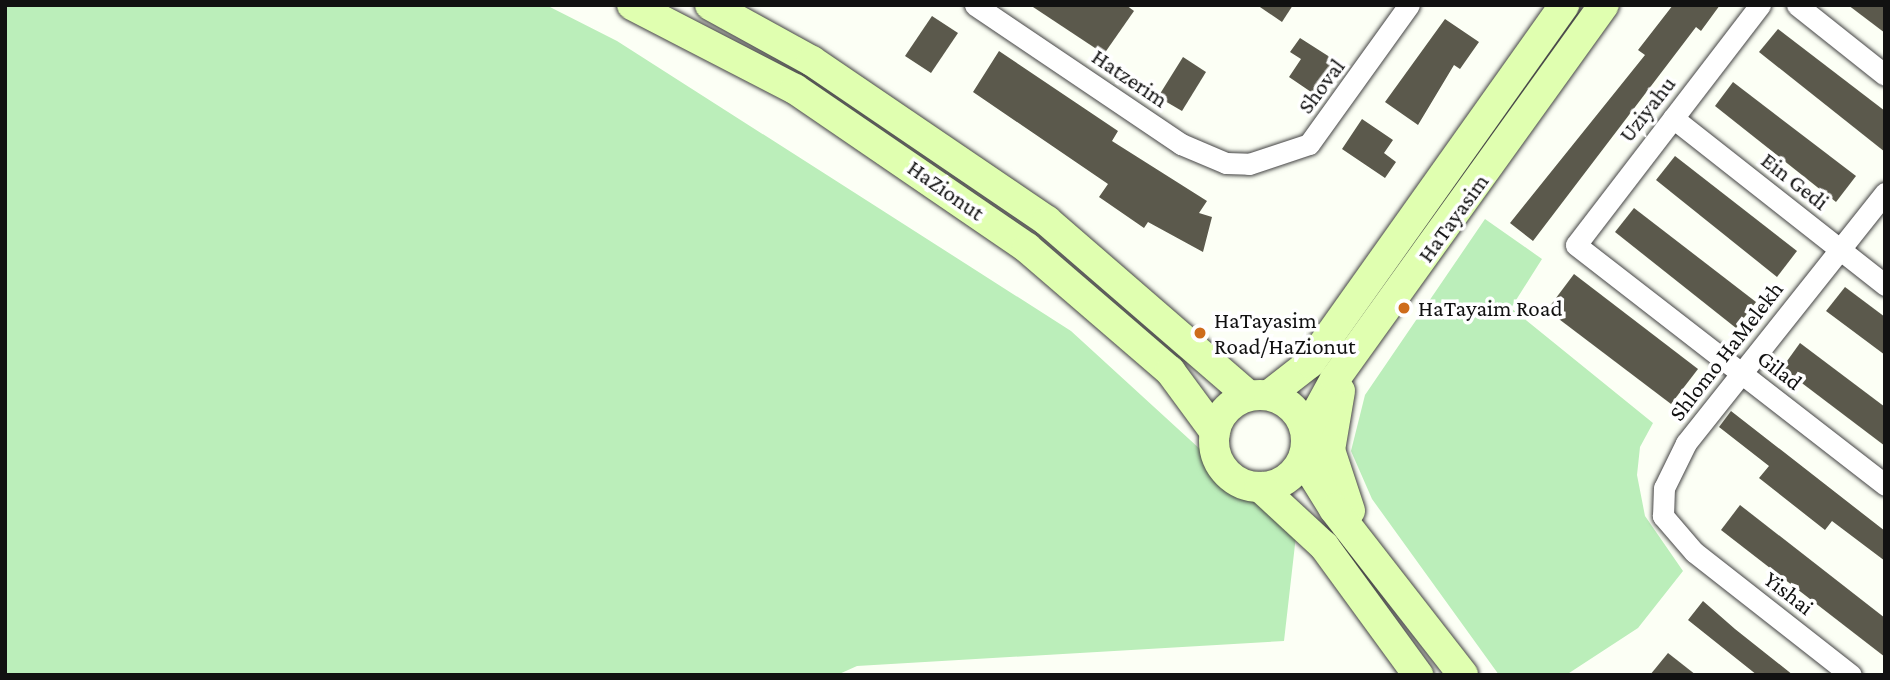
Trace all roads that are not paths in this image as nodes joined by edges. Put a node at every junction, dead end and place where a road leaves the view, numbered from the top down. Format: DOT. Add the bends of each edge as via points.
graph roads {
  1 [pos="632,5"];
  2 [pos="710,5"];
  3 [pos="1409,5"];
  4 [pos="1564,5"];
  5 [pos="1604,5"];
  6 [pos="1760,5"];
  7 [pos="1797,5"];
  8 [pos="987,9"];
  9 [pos="1885,75"];
  10 [pos="1673,118"];
  11 [pos="1249,164"];
  12 [pos="1885,193"];
  13 [pos="1576,245"];
  14 [pos="1840,250"];
  15 [pos="1885,285"];
  16 [pos="1358,348"];
  17 [pos="1741,374"];
  18 [pos="1259,396"];
  19 [pos="1215,432"];
  20 [pos="1305,446"];
  21 [pos="1885,485"];
  22 [pos="1260,487"];
  23 [pos="1368,550"];
  24 [pos="1694,552"];
  25 [pos="1418,675"];
  26 [pos="1463,675"];
  27 [pos="1851,675"];
  1 -- 19 [label="main road, HaZionut" via="795,89 1027,248 1170,371"];
  2 -- 18 [label="main road, HaZionut" via="812,61 1036,213"];
  3 -- 11 [label="street, Shoval" via="1309,144"];
  4 -- 18 [label="main road, HaTayasim" via="1310,363"];
  5 -- 16 [label="main road, HaTayasim"];
  6 -- 10 [label="street, Uziyahu"];
  7 -- 9 [label="street"];
  8 -- 11 [label="street, Hatzerim" via="1181,144 1226,163"];
  10 -- 13 [label="street, Uziyahu"];
  10 -- 14 [label="street, Ein Gedi"];
  12 -- 14 [label="street, Shlomo HaMelekh"];
  13 -- 17 [label="street, Gilad"];
  14 -- 15 [label="street, Ein Gedi"];
  14 -- 17 [label="street, Shlomo HaMelekh"];
  16 -- 20 [label="main road, HaTayasim"];
  16 -- 23 [label="main road" via="1331,420 1330,450 1339,488"];
  17 -- 21 [label="street, Gilad"];
  17 -- 24 [label="street, Shlomo HaMelekh" via="1686,443 1664,488 1662,516"];
  18 -- 19 [label="main road" via="1227,408"];
  18 -- 20 [label="main road" via="1294,409"];
  19 -- 22 [label="main road" via="1214,450 1227,474"];
  20 -- 22 [label="main road" via="1286,480"];
  20 -- 23 [label="main road"];
  22 -- 25 [label="main road" via="1324,546"];
  23 -- 26 [label="main road"];
  24 -- 27 [label="street, Yishai"];
}
